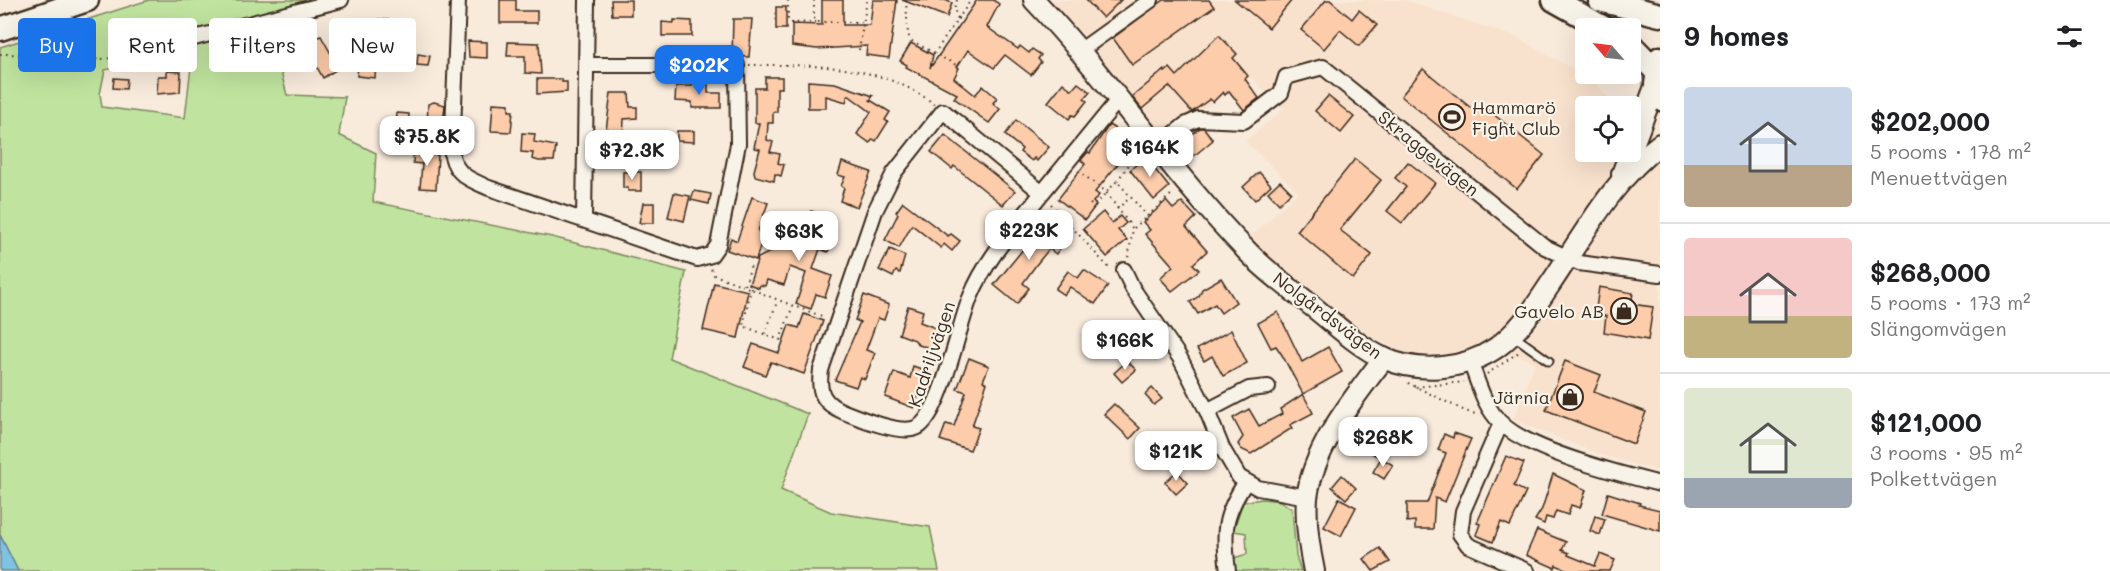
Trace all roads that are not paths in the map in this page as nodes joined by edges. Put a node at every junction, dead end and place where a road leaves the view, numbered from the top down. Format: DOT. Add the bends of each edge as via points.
graph roads {
  1 [pos="87,0"];
  2 [pos="341,0"];
  3 [pos="458,0"];
  4 [pos="587,0"];
  5 [pos="1034,0"];
  6 [pos="1152,0"];
  7 [pos="1554,0"];
  8 [pos="1599,0"];
  9 [pos="1660,15"];
  10 [pos="1586,18"];
  11 [pos="0,29"];
  12 [pos="197,37"];
  13 [pos="1081,50"];
  14 [pos="1641,57"];
  15 [pos="588,65"];
  16 [pos="1658,78"];
  17 [pos="1118,100"];
  18 [pos="1660,144"];
  19 [pos="1157,148"];
  20 [pos="1618,185"];
  21 [pos="1042,193"];
  22 [pos="584,219"];
  23 [pos="1568,259"];
  24 [pos="1124,270"];
  25 [pos="1660,274"];
  26 [pos="1512,334"];
  27 [pos="1470,361"];
  28 [pos="1549,361"];
  29 [pos="1381,363"];
  30 [pos="1268,387"];
  31 [pos="1207,411"];
  32 [pos="1497,419"];
  33 [pos="1245,483"];
  34 [pos="1660,484"];
  35 [pos="1307,497"];
  36 [pos="1228,571"];
  37 [pos="1314,571"];
  38 [pos="1527,571"];
  1 -- 11 [label="main road"];
  2 -- 12 [label="street"];
  3 -- 22 [label="street" via="452,156 455,169 470,180"];
  4 -- 15 [label="street"];
  5 -- 13 [label="street, Nolgårdsvägen"];
  6 -- 13 [label="street"];
  7 -- 10 [label="main road"];
  8 -- 9 [label="main road"];
  13 -- 17 [label="street, Nolgårdsvägen"];
  14 -- 16 [label="main road"];
  15 -- 22 [label="street"];
  15 -- 22 [label="street" via="737,65 738,144 718,245 707,258 697,259"];
  16 -- 20 [label="street"];
  17 -- 19 [label="street, Nolgårdsvägen"];
  17 -- 21 [label="street, Kadriljvägen"];
  18 -- 20 [label="street"];
  19 -- 23 [label="street, Skraggevägen" via="1198,119 1244,121 1281,93 1286,77 1323,67 1545,247"];
  19 -- 29 [label="street, Nolgårdsvägen" via="1276,279"];
  20 -- 23 [label="street"];
  21 -- 21 [label="street, Kadriljvägen" via="943,111 912,147 886,187 868,227 819,383 825,402 845,413 900,430 920,426 930,414 984,268"];
  23 -- 25 [label="street, Skraggevägen"];
  23 -- 26 [label="street"];
  24 -- 31 [label="street" via="1180,358"];
  26 -- 27 [label="street" via="1496,348"];
  26 -- 28 [label="lane"];
  27 -- 29 [label="street, Nolgårdsvägen" via="1429,368"];
  27 -- 32 [label="street"];
  29 -- 35 [label="street" via="1322,453"];
  30 -- 31 [label="street" via="1249,389"];
  31 -- 33 [label="street" via="1222,448"];
  32 -- 34 [label="street" via="1518,435 1558,452"];
  32 -- 38 [label="street" via="1463,511 1460,534 1468,545"];
  33 -- 35 [label="street"];
  33 -- 36 [label="street" via="1228,512 1224,541"];
  35 -- 37 [label="street" via="1307,538"];
}
